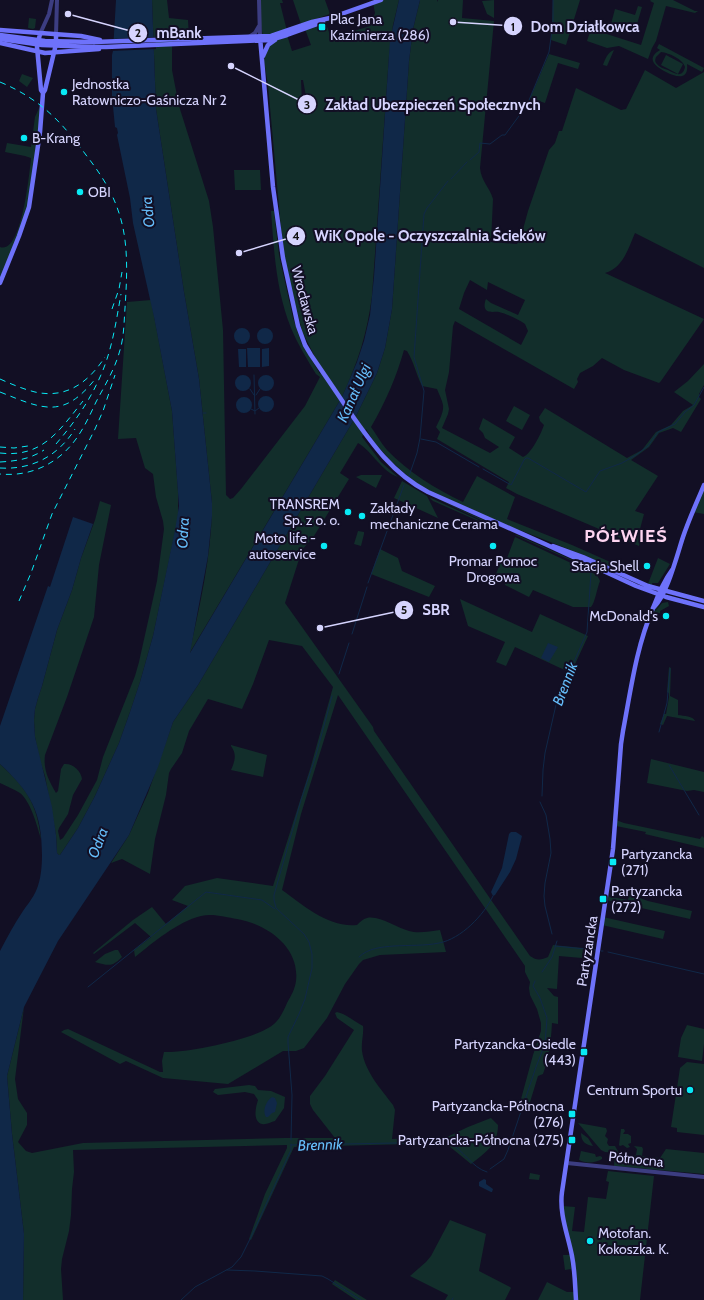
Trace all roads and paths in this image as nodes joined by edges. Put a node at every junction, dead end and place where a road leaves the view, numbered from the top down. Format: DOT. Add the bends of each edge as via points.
graph roads {
  1 [pos="52,0"];
  2 [pos="57,0"];
  3 [pos="259,0"];
  4 [pos="381,0"];
  5 [pos="260,16"];
  6 [pos="330,18"];
  7 [pos="260,24"];
  8 [pos="0,30"];
  9 [pos="40,34"];
  10 [pos="0,35"];
  11 [pos="56,35"];
  12 [pos="249,38"];
  13 [pos="262,38"];
  14 [pos="279,38"];
  15 [pos="0,39"];
  16 [pos="243,41"];
  17 [pos="188,42"];
  18 [pos="0,43"];
  19 [pos="106,45"];
  20 [pos="97,46"];
  21 [pos="38,51"];
  22 [pos="53,52"];
  23 [pos="262,57"];
  24 [pos="43,93"];
  25 [pos="0,283"];
  26 [pos="704,485"];
  27 [pos="545,544"];
  28 [pos="672,570"];
  29 [pos="669,579"];
  30 [pos="651,592"];
  31 [pos="661,593"];
  32 [pos="674,594"];
  33 [pos="704,602"];
  34 [pos="653,607"];
  35 [pos="704,607"];
  36 [pos="566,1163"];
  37 [pos="704,1177"];
  38 [pos="576,1300"];
  1 -- 9 [label="street"];
  2 -- 11 [label="street"];
  3 -- 5 [label="street, Wrocławska"];
  4 -- 6 [label="main road"];
  5 -- 7 [label="street, Wrocławska"];
  5 -- 13 [label="street, Wrocławska"];
  6 -- 13 [label="main road"];
  6 -- 14 [label="main road"];
  7 -- 12 [label="street"];
  7 -- 13 [label="street, Wrocławska"];
  8 -- 9 [label="main road"];
  9 -- 11 [label="main road"];
  9 -- 21 [label="main road"];
  10 -- 20 [label="main road, bridge"];
  11 -- 19 [label="main road" via="87,37"];
  11 -- 22 [label="main road"];
  12 -- 13 [label="main road"];
  12 -- 17 [label="main road"];
  13 -- 14 [label="main road"];
  13 -- 16 [label="main road"];
  13 -- 23 [label="main road, Wrocławska"];
  14 -- 23 [label="main road" via="268,45"];
  15 -- 20 [label="main road, bridge" via="42,45"];
  16 -- 17 [label="main road"];
  16 -- 23 [label="main road" via="255,44"];
  17 -- 19 [label="main road" via="173,45"];
  17 -- 19 [label="main road" via="171,40"];
  18 -- 21 [label="main road"];
  19 -- 20 [label="main road"];
  19 -- 20 [label="main road"];
  20 -- 22 [label="main road"];
  21 -- 22 [label="main road"];
  21 -- 24 [label="main road"];
  22 -- 24 [label="main road"];
  23 -- 27 [label="main road, Wrocławska" via="273,187 285,272 305,345 364,432 404,477 428,492"];
  24 -- 25 [label="main road" via="41,127 30,202"];
  26 -- 28 [label="main road"];
  27 -- 30 [label="main road, Wrocławska"];
  27 -- 31 [label="main road, Wrocławska"];
  28 -- 29 [label="main road"];
  28 -- 31 [label="main road"];
  29 -- 31 [label="main road"];
  29 -- 32 [label="main road"];
  30 -- 31 [label="main road, Wrocławska"];
  30 -- 34 [label="main road"];
  31 -- 32 [label="main road, Wrocławska"];
  31 -- 34 [label="main road, Partyzancka"];
  31 -- 35 [label="main road, Wrocławska"];
  32 -- 33 [label="main road, Wrocławska"];
  34 -- 36 [label="main road, Partyzancka" via="640,644 623,731 613,850"];
  36 -- 37 [label="street, Północna"];
  36 -- 38 [label="main road, Partyzancka" via="561,1200 572,1256"];
}
